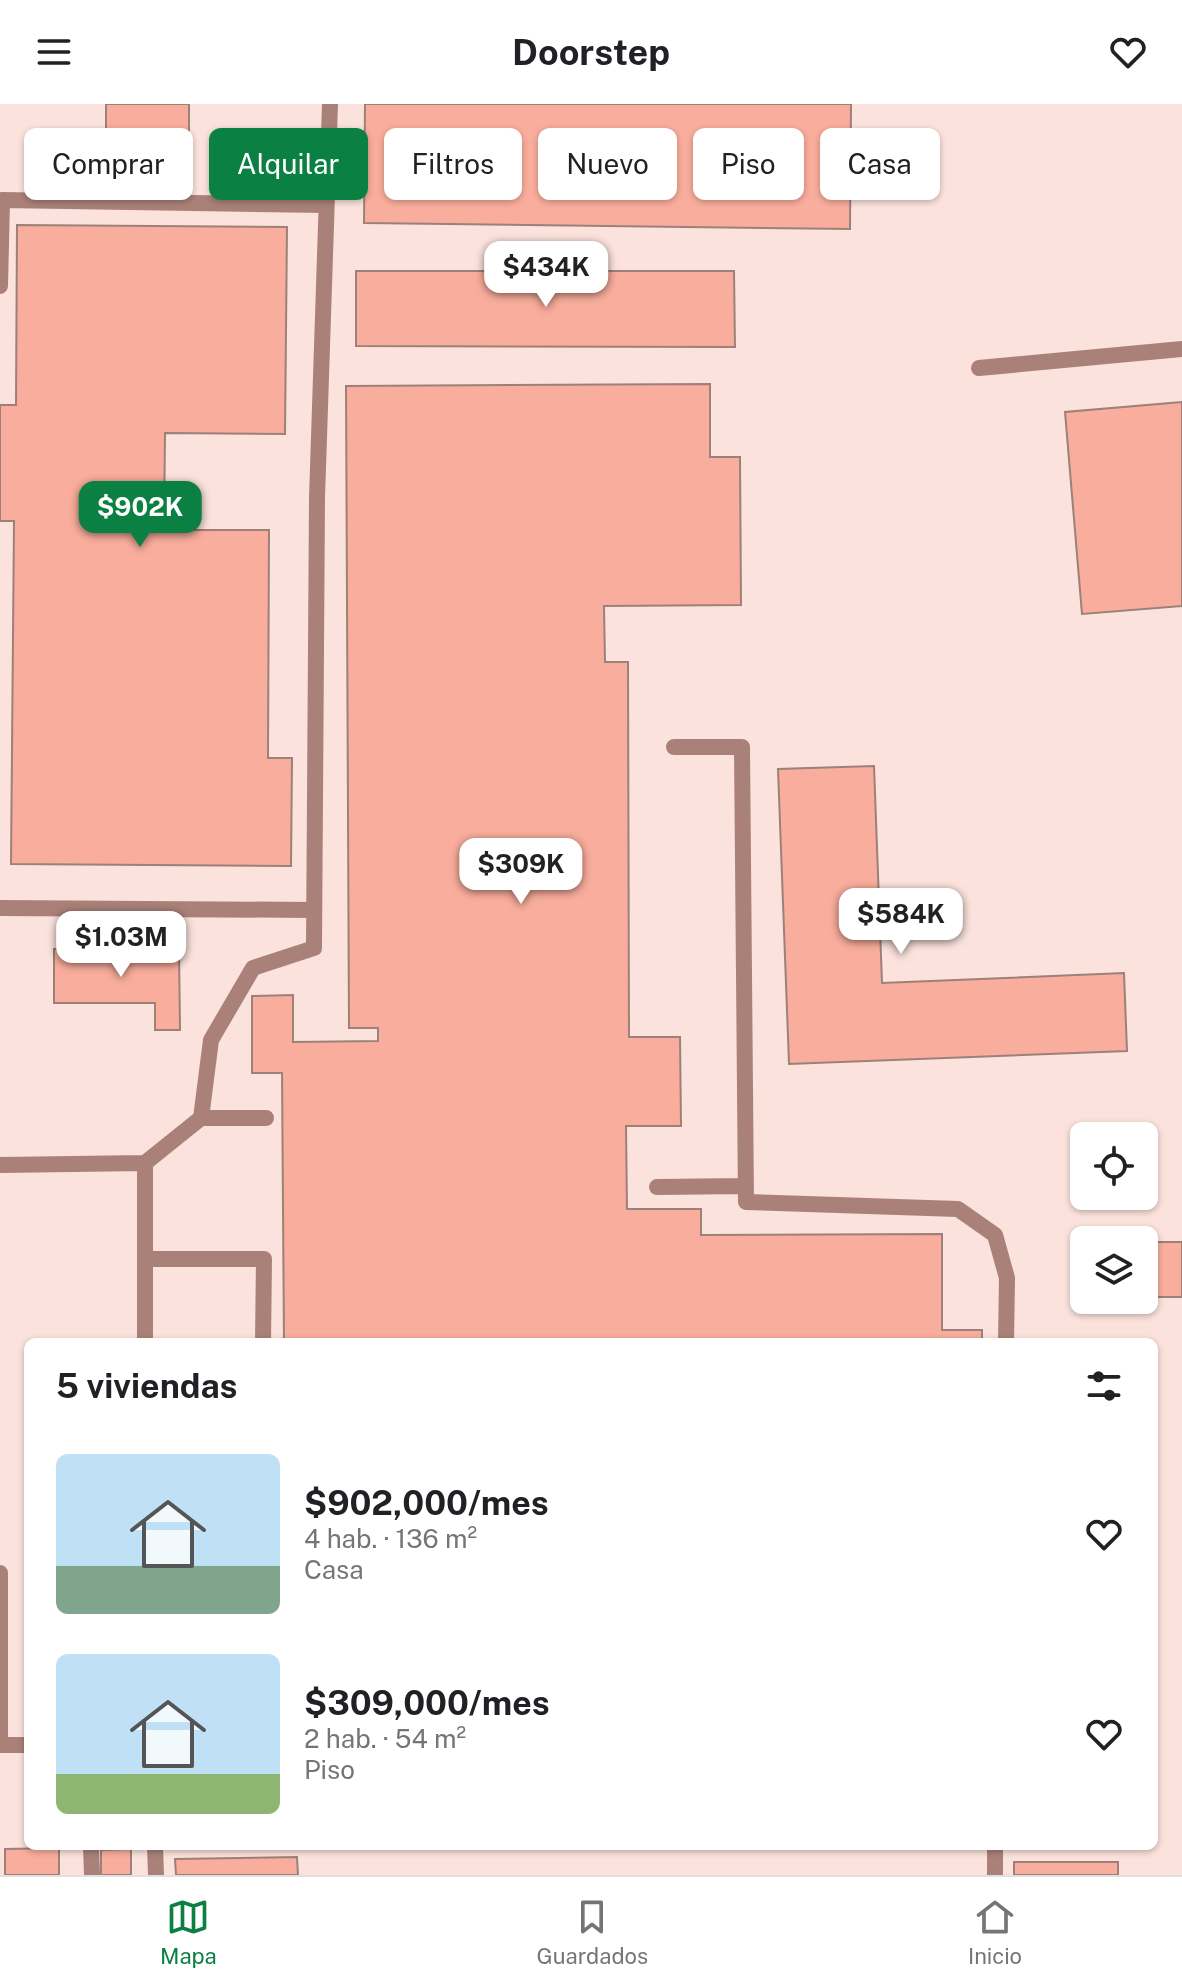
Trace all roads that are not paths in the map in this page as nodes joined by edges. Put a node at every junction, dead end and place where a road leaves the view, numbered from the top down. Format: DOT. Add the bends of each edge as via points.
graph roads {
  1 [pos="330,104"];
  2 [pos="326,205"];
  3 [pos="0,286"];
  4 [pos="1182,349"];
  5 [pos="979,368"];
  6 [pos="674,747"];
  7 [pos="0,908"];
  8 [pos="314,910"];
  9 [pos="201,1118"];
  10 [pos="266,1118"];
  11 [pos="145,1163"];
  12 [pos="0,1165"];
  13 [pos="746,1186"];
  14 [pos="657,1187"];
  15 [pos="146,1259"];
  16 [pos="145,1338"];
  17 [pos="263,1338"];
  18 [pos="1006,1338"];
  19 [pos="0,1573"];
  20 [pos="24,1745"];
  21 [pos="91,1850"];
  22 [pos="155,1850"];
  23 [pos="995,1850"];
  24 [pos="92,1875"];
  25 [pos="156,1875"];
  26 [pos="995,1875"];
  1 -- 2 [label="lane"];
  2 -- 3 [label="lane" via="2,200"];
  2 -- 8 [label="lane" via="317,498"];
  4 -- 5 [label="lane"];
  6 -- 13 [label="lane" via="742,747"];
  7 -- 8 [label="lane"];
  8 -- 9 [label="lane" via="314,948 253,968 211,1040"];
  9 -- 10 [label="lane"];
  9 -- 11 [label="lane"];
  11 -- 12 [label="lane"];
  11 -- 15 [label="lane"];
  13 -- 14 [label="lane"];
  13 -- 18 [label="lane" via="746,1202 958,1209 995,1235 1007,1278"];
  15 -- 16 [label="lane"];
  15 -- 17 [label="lane" via="264,1259"];
  19 -- 20 [label="lane" via="0,1745"];
  21 -- 24 [label="lane"];
  22 -- 25 [label="lane"];
  23 -- 26 [label="lane"];
}
